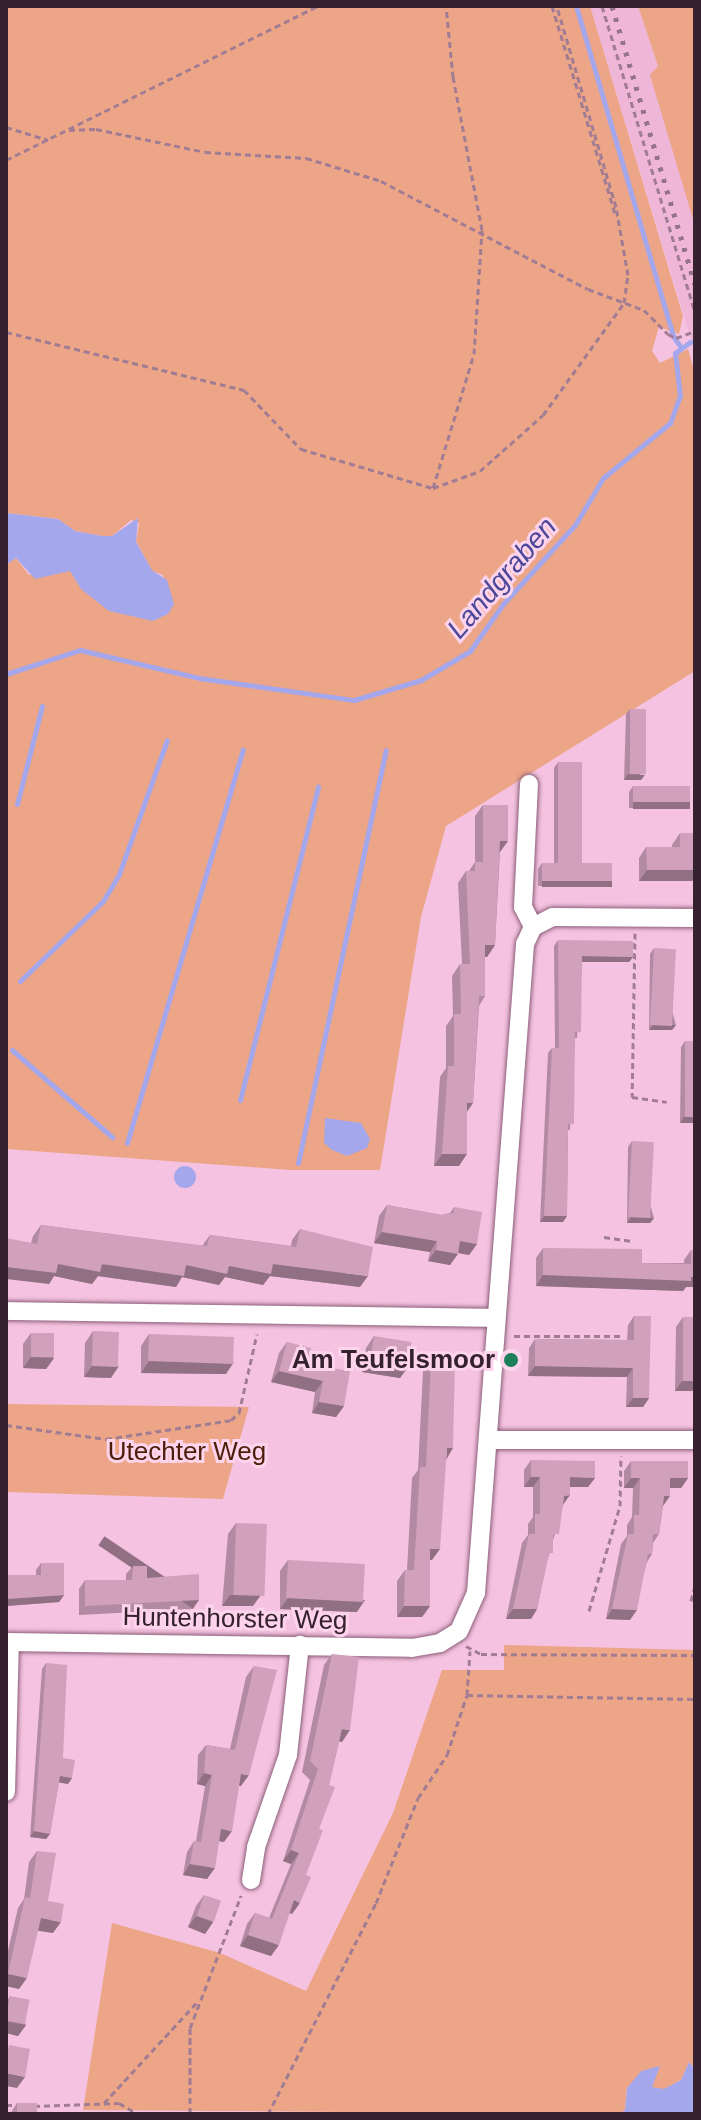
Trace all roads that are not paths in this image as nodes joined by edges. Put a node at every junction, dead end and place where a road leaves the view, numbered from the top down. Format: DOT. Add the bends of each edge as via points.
graph roads {
  1 [pos="529,784"];
  2 [pos="695,918"];
  3 [pos="533,927"];
  4 [pos="6,1311"];
  5 [pos="494,1327"];
  6 [pos="488,1440"];
  7 [pos="695,1440"];
  8 [pos="8,1642"];
  9 [pos="300,1645"];
  10 [pos="6,1792"];
  11 [pos="251,1880"];
  1 -- 3 [label="street" via="523,907"];
  2 -- 3 [label="street" via="553,917"];
  3 -- 5 [label="street" via="525,944"];
  4 -- 5 [label="street" via="262,1315"];
  5 -- 6 [label="street"];
  6 -- 7 [label="street"];
  6 -- 9 [label="street, Huntenhorster Weg" via="476,1593 459,1631 426,1647"];
  8 -- 9 [label="street, Huntenhorster Weg"];
  8 -- 10 [label="street"];
  9 -- 11 [label="street" via="288,1755 256,1847"];
}
